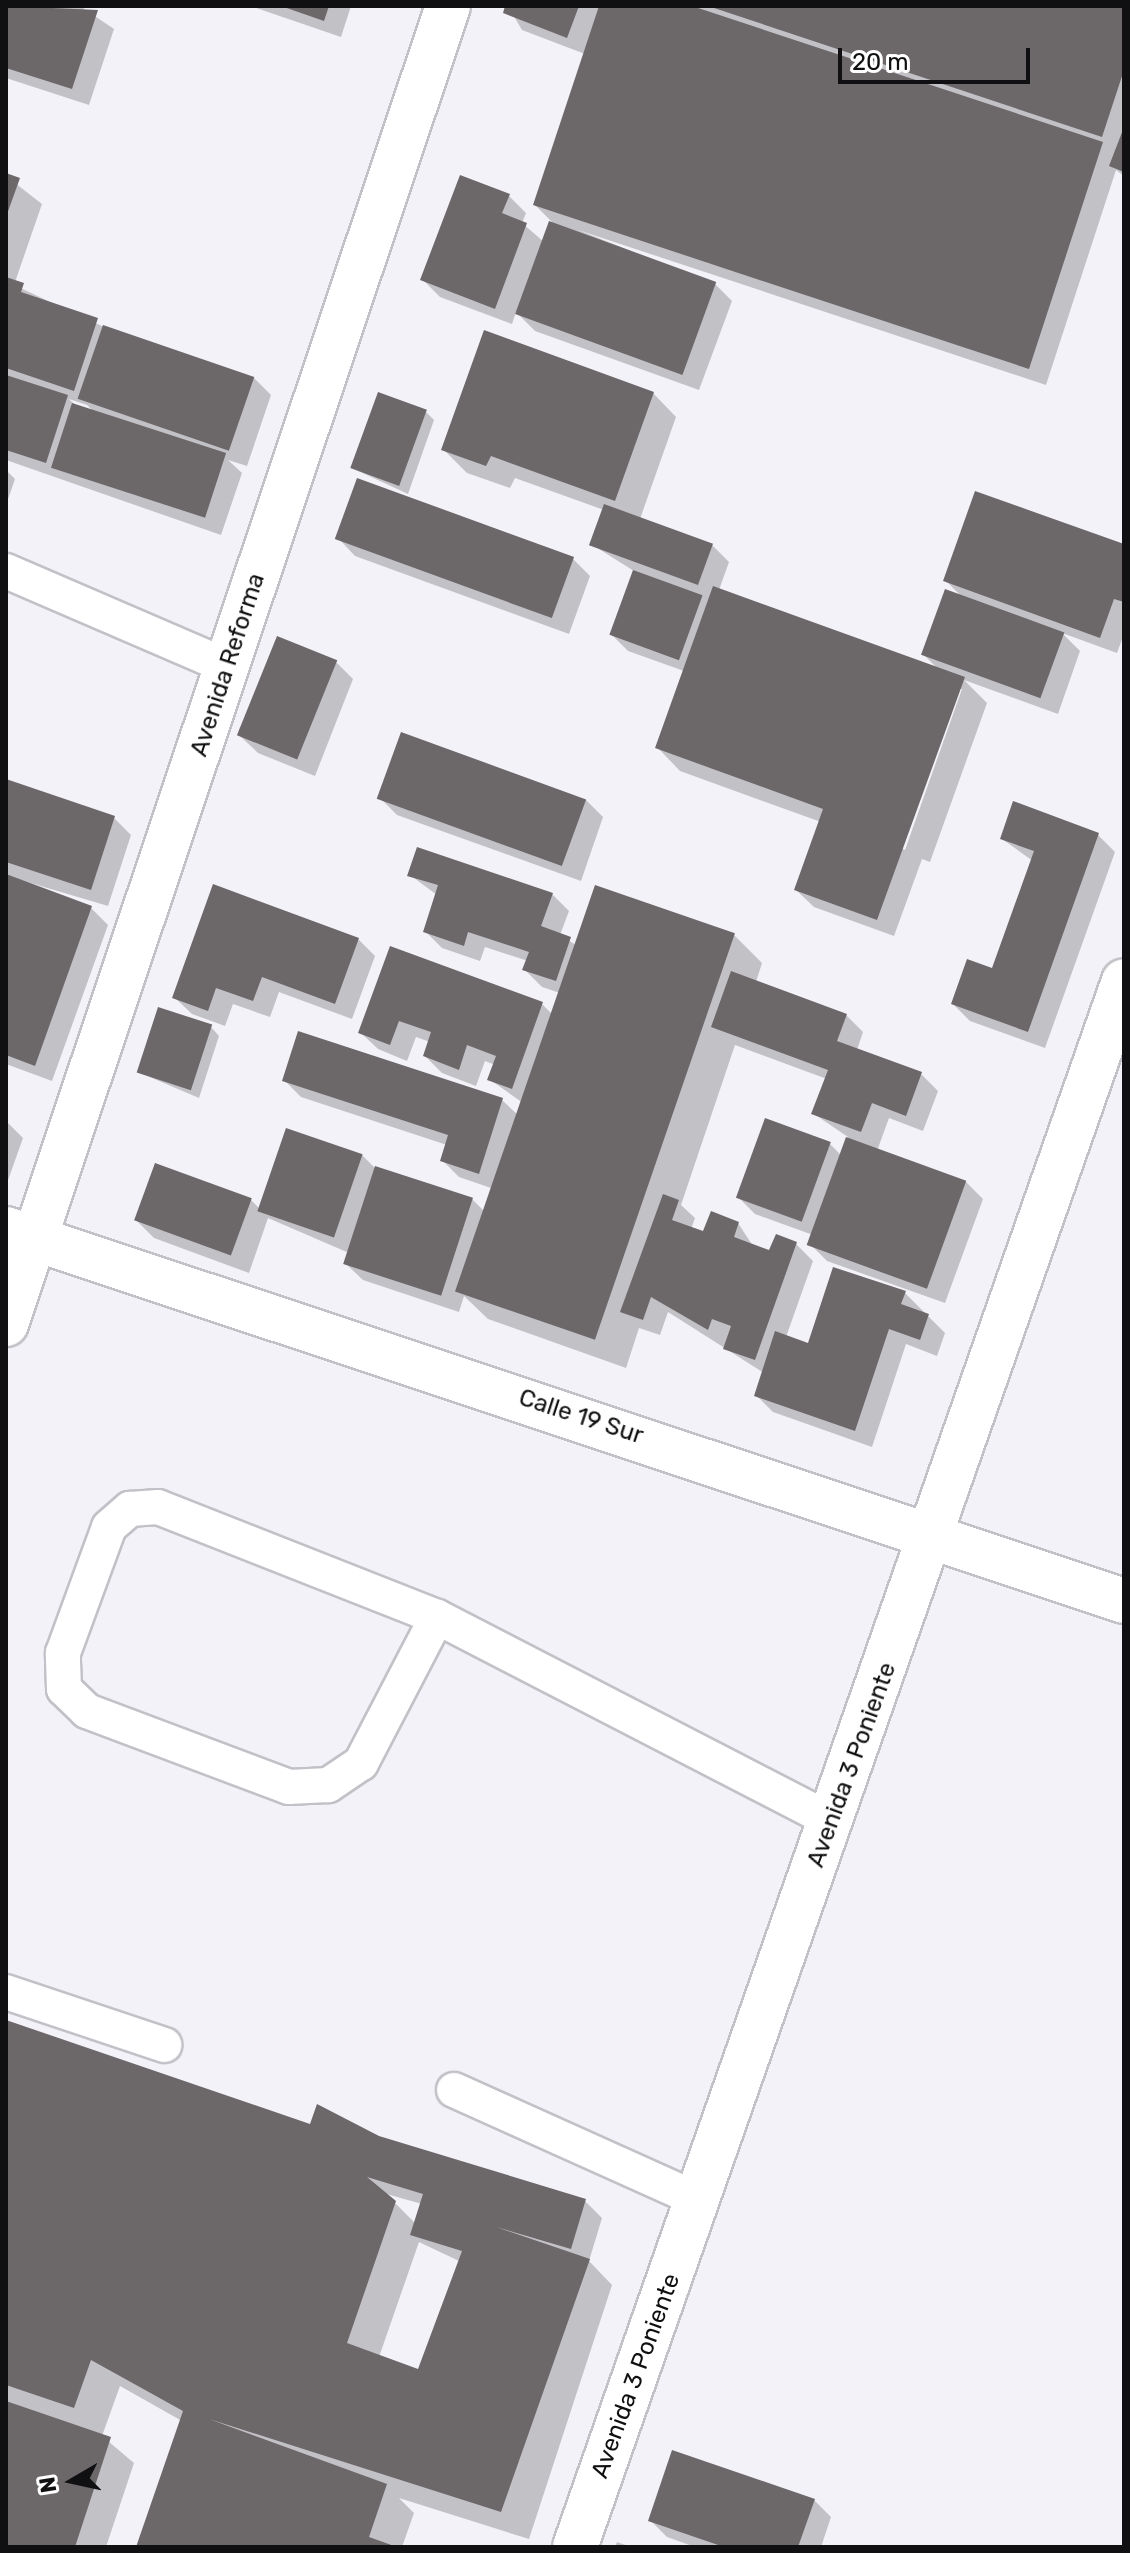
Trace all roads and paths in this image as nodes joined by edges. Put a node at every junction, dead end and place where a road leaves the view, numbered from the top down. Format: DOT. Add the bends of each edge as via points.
graph roads {
  1 [pos="448,6"];
  2 [pos="6,571"];
  3 [pos="227,666"];
  4 [pos="1124,981"];
  5 [pos="21,1234"];
  6 [pos="6,1324"];
  7 [pos="935,1533"];
  8 [pos="1124,1601"];
  9 [pos="437,1617"];
  10 [pos="832,1821"];
  11 [pos="6,1992"];
  12 [pos="164,2045"];
  13 [pos="454,2090"];
  14 [pos="699,2200"];
  15 [pos="575,2547"];
  1 -- 3 [label="street, Avenida Reforma"];
  2 -- 3 [label="lane"];
  3 -- 5 [label="street, Avenida Reforma"];
  4 -- 7 [label="street, Avenida 3 Poniente"];
  5 -- 6 [label="street, Avenida Reforma"];
  5 -- 7 [label="street, Calle 19 Sur"];
  7 -- 8 [label="street, Calle 19 Sur"];
  7 -- 10 [label="street, Avenida 3 Poniente"];
  9 -- 9 [label="lane" via="158,1507 130,1509 109,1527 63,1653 64,1689 87,1711 289,1787 328,1785 361,1763"];
  9 -- 10 [label="lane"];
  10 -- 14 [label="street, Avenida 3 Poniente"];
  11 -- 12 [label="lane"];
  13 -- 14 [label="lane"];
  14 -- 15 [label="street, Avenida 3 Poniente"];
}
